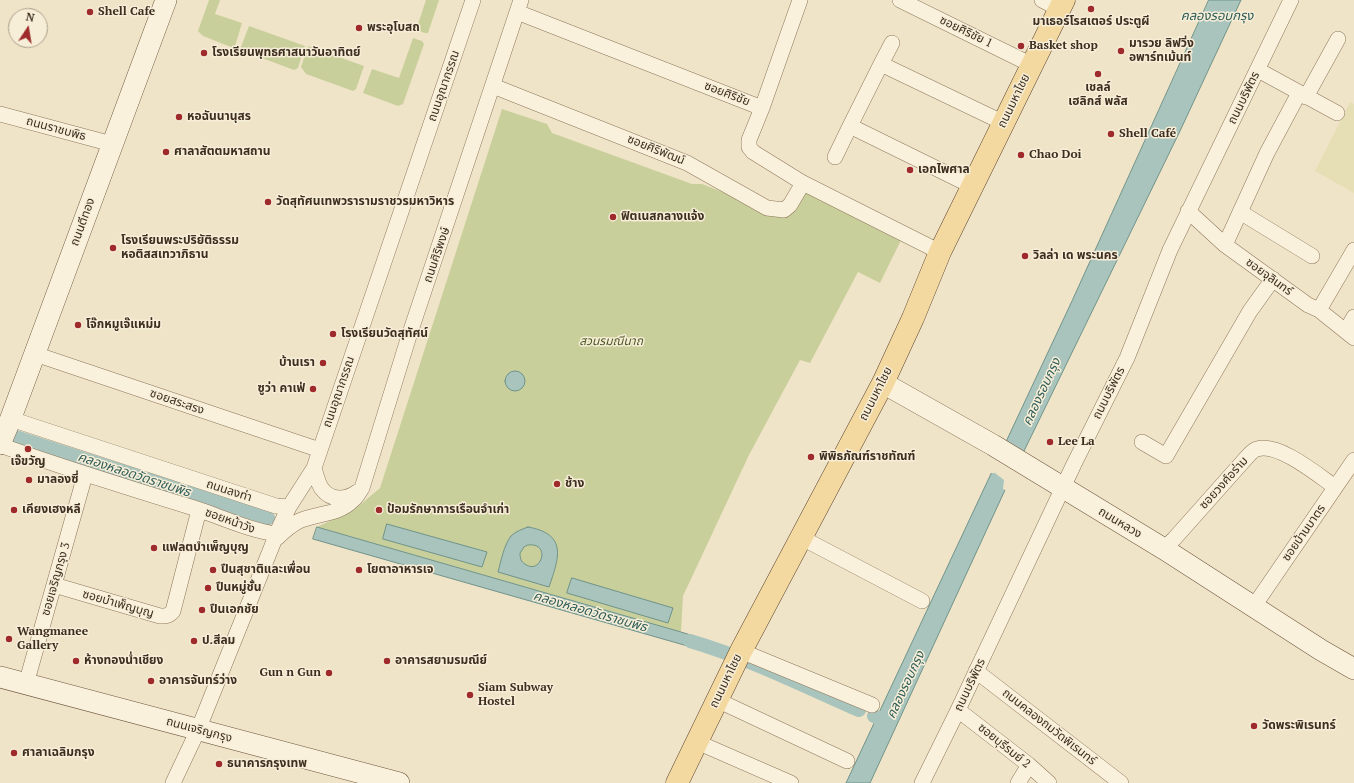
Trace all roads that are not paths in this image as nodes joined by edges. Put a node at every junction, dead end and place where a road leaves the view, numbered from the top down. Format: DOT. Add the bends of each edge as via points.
graph roads {
  1 [pos="166,0"];
  2 [pos="473,0"];
  3 [pos="800,0"];
  4 [pos="900,0"];
  5 [pos="1291,0"];
  6 [pos="1055,3"];
  7 [pos="519,6"];
  8 [pos="1338,39"];
  9 [pos="892,43"];
  10 [pos="881,64"];
  11 [pos="1032,65"];
  12 [pos="1258,70"];
  13 [pos="493,86"];
  14 [pos="1302,95"];
  15 [pos="762,108"];
  16 [pos="1337,113"];
  17 [pos="0,114"];
  18 [pos="1004,123"];
  19 [pos="850,126"];
  20 [pos="112,144"];
  21 [pos="835,157"];
  22 [pos="804,183"];
  23 [pos="972,186"];
  24 [pos="1188,211"];
  25 [pos="1240,212"];
  26 [pos="1225,245"];
  27 [pos="1354,250"];
  28 [pos="940,252"];
  29 [pos="1312,256"];
  30 [pos="1272,279"];
  31 [pos="1319,310"];
  32 [pos="1354,317"];
  33 [pos="1350,334"];
  34 [pos="35,354"];
  35 [pos="883,383"];
  36 [pos="4,434"];
  37 [pos="1142,442"];
  38 [pos="320,450"];
  39 [pos="1354,460"];
  40 [pos="314,468"];
  41 [pos="85,475"];
  42 [pos="1062,487"];
  43 [pos="1335,487"];
  44 [pos="362,488"];
  45 [pos="289,507"];
  46 [pos="199,510"];
  47 [pos="276,537"];
  48 [pos="802,538"];
  49 [pos="1164,549"];
  50 [pos="54,585"];
  51 [pos="922,601"];
  52 [pos="1254,606"];
  53 [pos="738,658"];
  54 [pos="1354,669"];
  55 [pos="976,671"];
  56 [pos="0,677"];
  57 [pos="26,684"];
  58 [pos="717,700"];
  59 [pos="872,705"];
  60 [pos="958,710"];
  61 [pos="198,730"];
  62 [pos="697,742"];
  63 [pos="847,761"];
  64 [pos="1029,765"];
  65 [pos="174,783"];
  66 [pos="399,783"];
  67 [pos="677,783"];
  68 [pos="791,783"];
  69 [pos="922,783"];
  70 [pos="1018,783"];
  71 [pos="1049,783"];
  72 [pos="1121,783"];
  1 -- 20 [label="main road, ถนนตีทอง"];
  2 -- 38 [label="street, ถนนอุณากรรณ"];
  3 -- 15 [label="street"];
  4 -- 11 [label="street, ซอยศิริชัย 1"];
  5 -- 12 [label="street, ถนนบริพัตร"];
  6 -- 11 [label="main road, ถนนมหาไชย"];
  7 -- 13 [label="street, ถนนศิริพงษ์"];
  7 -- 15 [label="street, ซอยศิริชัย"];
  8 -- 14 [label="street"];
  9 -- 10 [label="street"];
  10 -- 18 [label="street"];
  10 -- 19 [label="street"];
  11 -- 18 [label="main road, ถนนมหาไชย"];
  12 -- 14 [label="street"];
  12 -- 24 [label="street, ถนนบริพัตร"];
  13 -- 22 [label="street, ซอยศิริพัฒน์" via="687,162 767,208 784,210"];
  13 -- 44 [label="street, ถนนศิริพงษ์" via="409,336"];
  14 -- 16 [label="street"];
  14 -- 25 [label="street" via="1267,153"];
  15 -- 22 [label="street, ซอยศิริชัย" via="749,140 749,147"];
  17 -- 20 [label="street, ถนนราชบพิธ"];
  18 -- 23 [label="main road, ถนนมหาไชย"];
  19 -- 21 [label="street"];
  19 -- 23 [label="street"];
  20 -- 34 [label="main road, ถนนตีทอง"];
  22 -- 28 [label="street, ซอยศิริชัย"];
  23 -- 28 [label="main road, ถนนมหาไชย"];
  24 -- 26 [label="street, ซอยจุลินทร์"];
  24 -- 42 [label="street, ถนนบริพัตร" via="1127,358"];
  25 -- 26 [label="street"];
  25 -- 29 [label="street"];
  26 -- 30 [label="street, ซอยจุลินทร์"];
  27 -- 31 [label="street"];
  28 -- 35 [label="main road, ถนนมหาไชย"];
  30 -- 31 [label="street, ซอยจุลินทร์"];
  30 -- 37 [label="street" via="1250,311 1166,456"];
  31 -- 33 [label="street, ซอยจุลินทร์"];
  32 -- 33 [label="street"];
  34 -- 36 [label="main road, ถนนตีทอง"];
  34 -- 38 [label="street, ซอยสระสรง"];
  35 -- 42 [label="main road, ถนนหลวง"];
  35 -- 48 [label="main road, ถนนมหาไชย"];
  36 -- 41 [label="street, ซอยหน้าวัง"];
  36 -- 45 [label="street, ถนนลงท่า" via="276,506"];
  38 -- 40 [label="street, ถนนอุณากรรณ"];
  39 -- 43 [label="street, ซอยบ้านบาตร"];
  40 -- 44 [label="street" via="321,488 327,494 342,498 350,497"];
  40 -- 45 [label="street, ถนนอุณากรรณ"];
  41 -- 46 [label="street, ซอยหน้าวัง"];
  41 -- 50 [label="street, ซอยเจริญกรุง 3"];
  42 -- 49 [label="main road, ถนนหลวง"];
  42 -- 55 [label="street, ถนนบริพัตร"];
  43 -- 49 [label="street, ซอยวงศ์อร่าม" via="1283,452 1271,448 1256,449"];
  43 -- 52 [label="street, ซอยบ้านบาตร"];
  44 -- 47 [label="street, ถนนศิริพงษ์" via="344,507 298,522"];
  45 -- 47 [label="street, ถนนอุณากรรณ"];
  46 -- 47 [label="street, ซอยหน้าวัง"];
  46 -- 50 [label="street, ซอยบำเพ็ญบุญ" via="171,614 160,616"];
  47 -- 61 [label="street, ถนนอุณากรรณ"];
  48 -- 51 [label="street"];
  48 -- 53 [label="main road, ถนนมหาไชย"];
  49 -- 52 [label="main road, ถนนหลวง"];
  50 -- 57 [label="street, ซอยเจริญกรุง 3"];
  52 -- 54 [label="main road, ถนนหลวง"];
  53 -- 58 [label="main road, ถนนมหาไชย"];
  53 -- 59 [label="street"];
  55 -- 60 [label="street, ถนนบริพัตร"];
  55 -- 72 [label="street, ถนนคลองถมวัดพิเรนทร์"];
  56 -- 57 [label="main road, ถนนเจริญกรุง"];
  57 -- 61 [label="main road, ถนนเจริญกรุง"];
  58 -- 62 [label="main road, ถนนมหาไชย"];
  58 -- 63 [label="street"];
  60 -- 64 [label="street, ซอยบุรีรมย์ 2"];
  60 -- 69 [label="street, ถนนบริพัตร"];
  61 -- 65 [label="street, ถนนอุณากรรณ"];
  61 -- 66 [label="main road, ถนนเจริญกรุง"];
  62 -- 67 [label="main road, ถนนมหาไชย"];
  62 -- 68 [label="street"];
  64 -- 70 [label="street"];
  64 -- 71 [label="street, ซอยบุรีรมย์ 2"];
}
